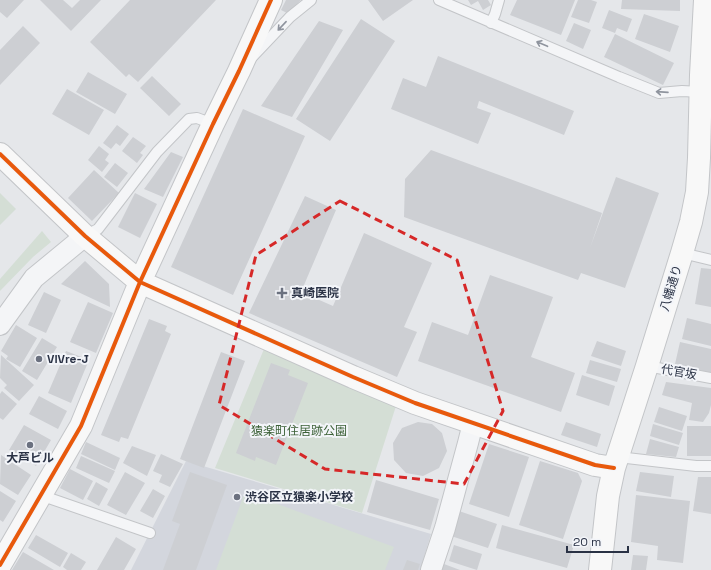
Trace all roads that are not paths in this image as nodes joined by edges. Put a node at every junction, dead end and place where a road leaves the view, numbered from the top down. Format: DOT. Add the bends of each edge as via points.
graph roads {
  1 [pos="271,0"];
  2 [pos="311,0"];
  3 [pos="438,0"];
  4 [pos="499,0"];
  5 [pos="705,0"];
  6 [pos="490,23"];
  7 [pos="239,71"];
  8 [pos="704,81"];
  9 [pos="213,124"];
  10 [pos="705,131"];
  11 [pos="0,154"];
  12 [pos="86,236"];
  13 [pos="682,253"];
  14 [pos="711,260"];
  15 [pos="140,282"];
  16 [pos="0,325"];
  17 [pos="647,366"];
  18 [pos="711,378"];
  19 [pos="473,422"];
  20 [pos="616,463"];
  21 [pos="711,466"];
  22 [pos="40,495"];
  23 [pos="150,533"];
  24 [pos="0,565"];
  25 [pos="432,570"];
  26 [pos="600,570"];
  1 -- 7 [label="street"];
  2 -- 7 [label="lane, one-way"];
  3 -- 6 [label="lane"];
  4 -- 6 [label="lane"];
  5 -- 8 [label="street, 八幡通り"];
  8 -- 6 [label="lane, one-way" via="682,92 659,93"];
  7 -- 9 [label="street"];
  8 -- 10 [label="street, 八幡通り"];
  9 -- 12 [label="lane" via="197,118 189,119 158,152 98,229"];
  9 -- 15 [label="street"];
  10 -- 13 [label="street, 八幡通り" via="699,158 697,192"];
  11 -- 12 [label="street"];
  12 -- 15 [label="street"];
  12 -- 16 [label="street" via="34,278"];
  13 -- 14 [label="lane"];
  13 -- 17 [label="street, 八幡通り"];
  15 -- 19 [label="street" via="354,377 416,403"];
  15 -- 22 [label="street" via="80,426"];
  17 -- 18 [label="lane, 代官坂"];
  17 -- 20 [label="street, 八幡通り"];
  19 -- 20 [label="street" via="596,464"];
  19 -- 25 [label="street"];
  20 -- 21 [label="lane"];
  20 -- 26 [label="street, 八幡通り" via="608,496"];
  22 -- 23 [label="lane"];
  22 -- 24 [label="street"];
}
